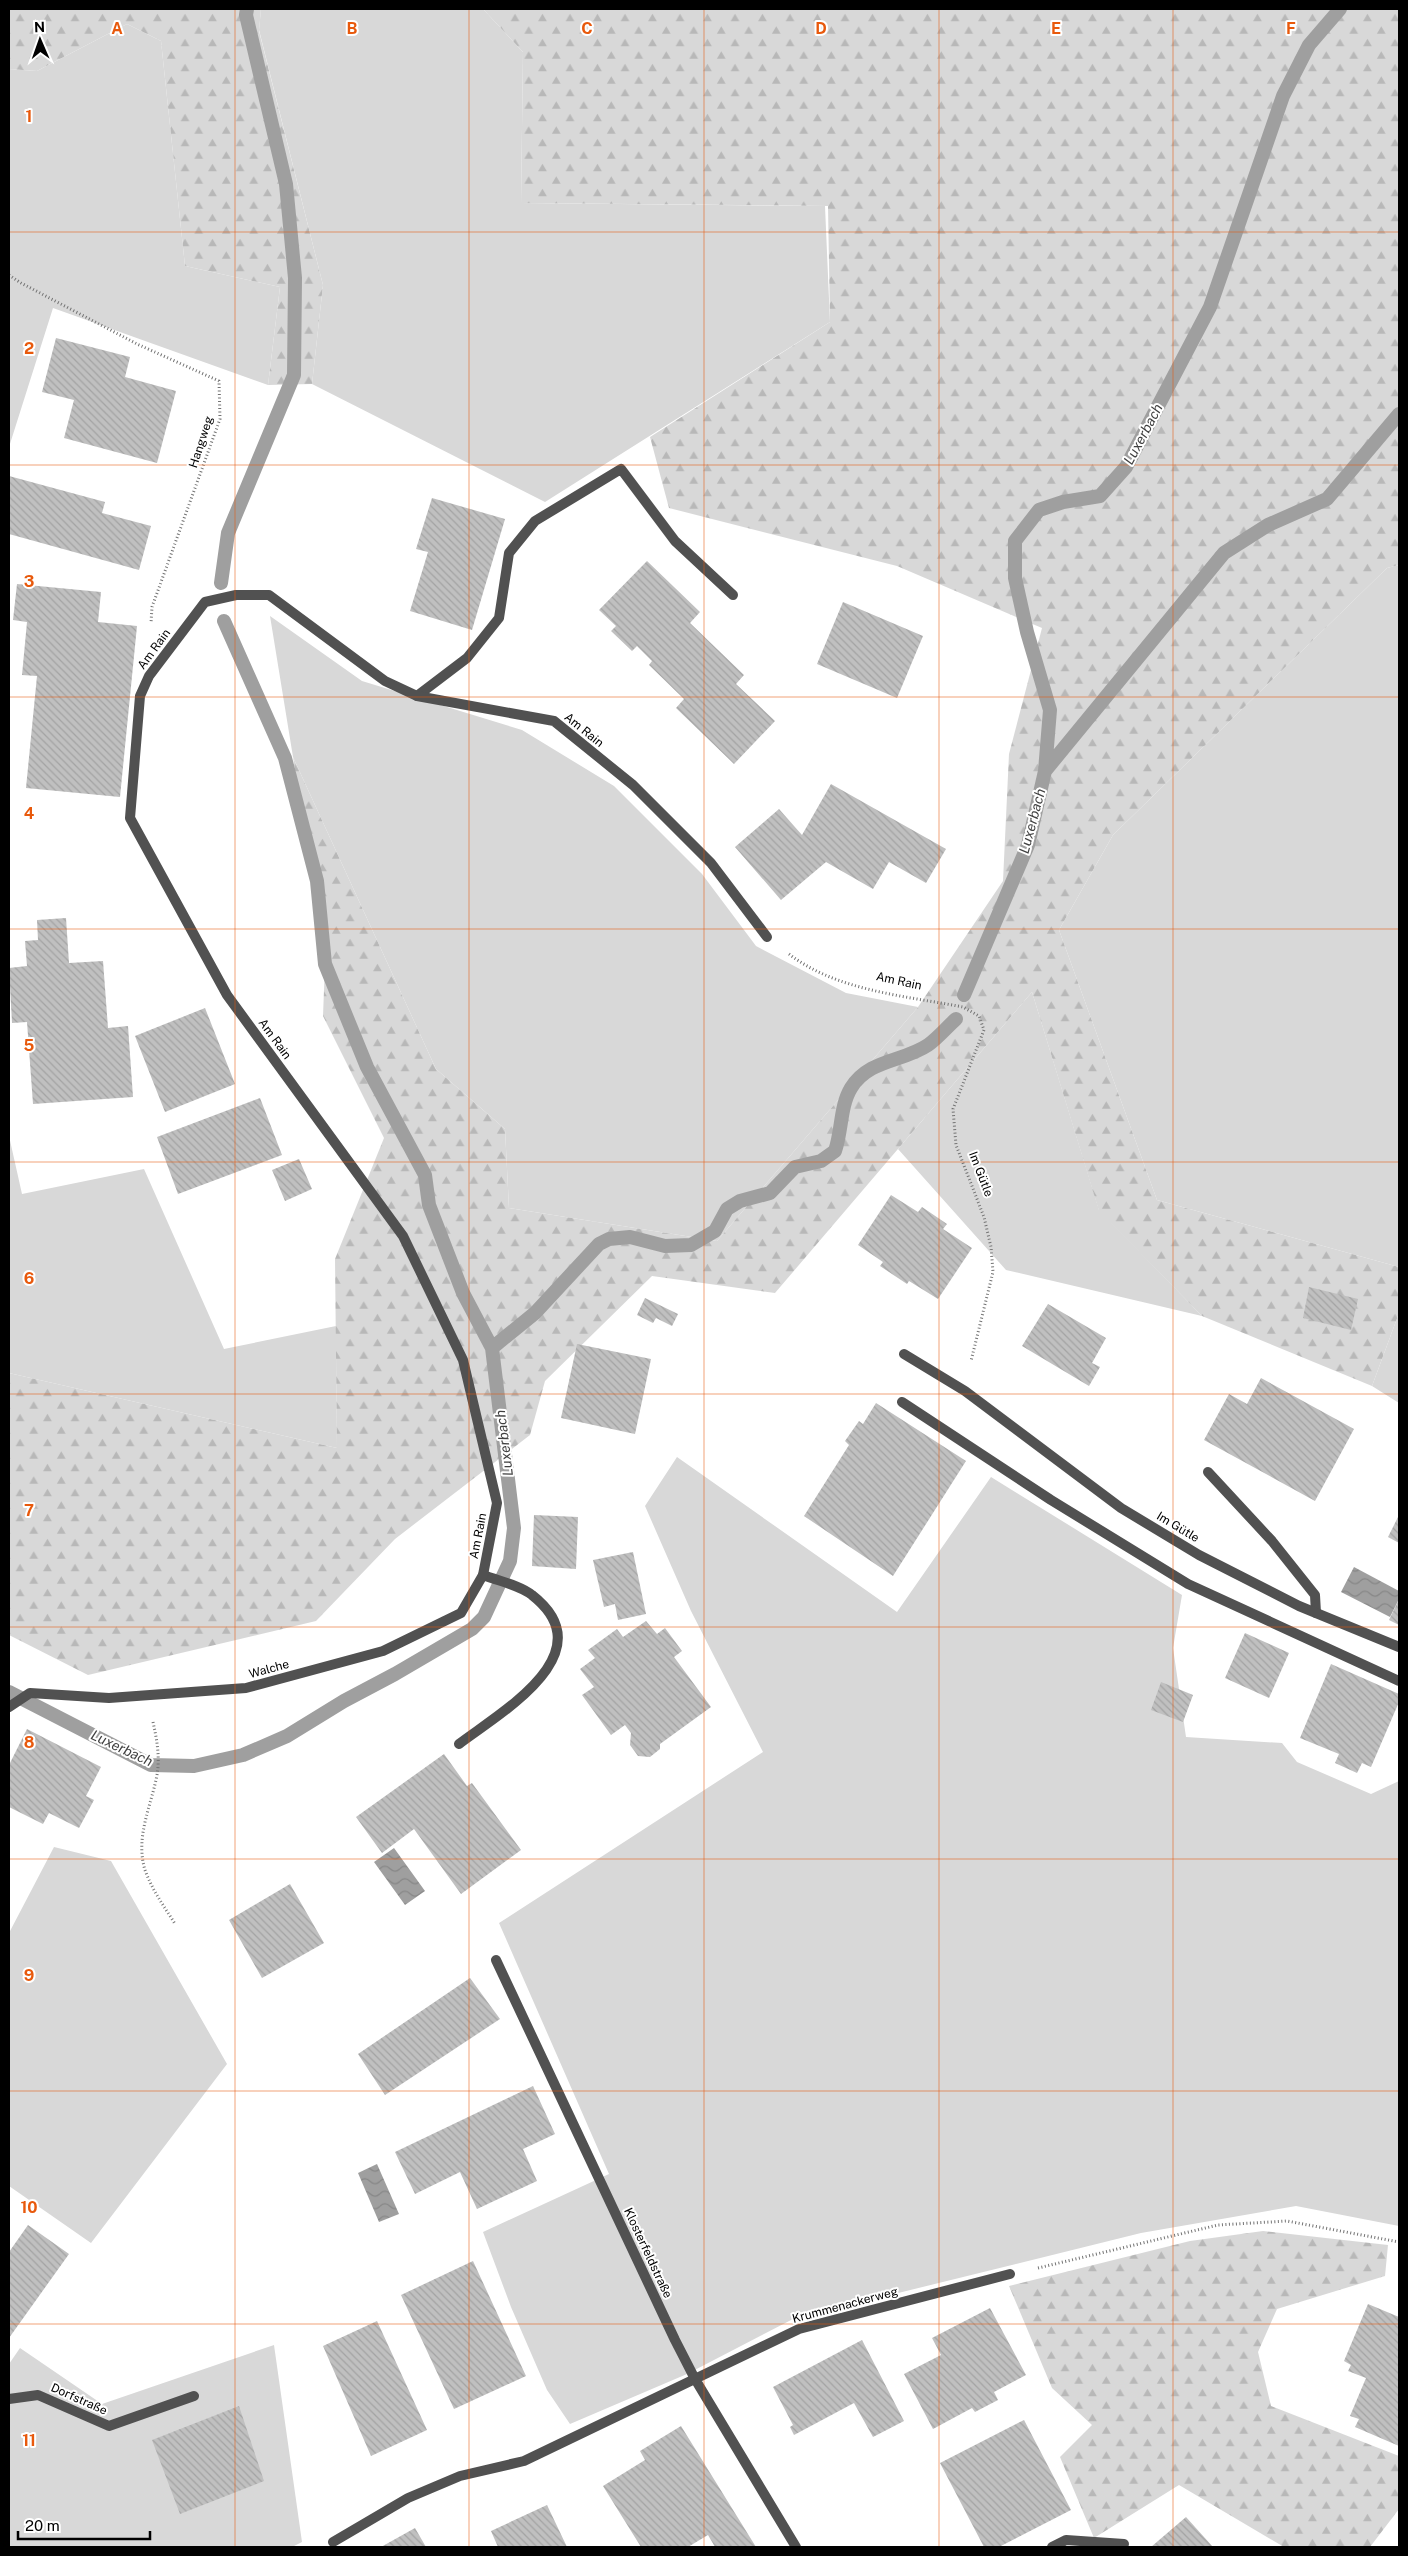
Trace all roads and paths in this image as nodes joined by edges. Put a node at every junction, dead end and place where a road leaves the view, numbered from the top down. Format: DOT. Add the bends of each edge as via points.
graph roads {
  1 [pos="9,275"];
  2 [pos="733,595"];
  3 [pos="151,627"];
  4 [pos="417,696"];
  5 [pos="767,937"];
  6 [pos="964,1007"];
  7 [pos="904,1354"];
  8 [pos="965,1391"];
  9 [pos="902,1402"];
  10 [pos="1208,1472"];
  11 [pos="483,1576"];
  12 [pos="1316,1613"];
  13 [pos="1399,1648"];
  14 [pos="1399,1681"];
  15 [pos="9,1707"];
  16 [pos="459,1744"];
  17 [pos="159,1749"];
  18 [pos="175,1924"];
  19 [pos="496,1960"];
  20 [pos="1399,2242"];
  21 [pos="1010,2274"];
  22 [pos="695,2379"];
  23 [pos="194,2396"];
  24 [pos="9,2399"];
  25 [pos="333,2542"];
  26 [pos="1124,2544"];
  27 [pos="796,2547"];
  28 [pos="1052,2547"];
  1 -- 3 [label="path, Hangweg" via="138,344 219,381 220,419 152,607"];
  2 -- 4 [label="street" via="675,541 621,469 535,520 508,553 499,618 467,658"];
  4 -- 5 [label="street, Am Rain" via="554,721 633,785 711,863"];
  4 -- 11 [label="street, Am Rain" via="385,681 269,595 236,595 205,602 149,676 140,696 130,818 227,995 403,1236 463,1360 497,1504"];
  5 -- 6 [label="path, Am Rain" via="802,964 844,982"];
  6 -- 8 [label="path, Im Gütle" via="979,1016 984,1030 952,1109 956,1145 984,1217 993,1272"];
  7 -- 8 [label="street, Im Gütle"];
  8 -- 12 [label="street, Im Gütle" via="1121,1508 1199,1555"];
  9 -- 14 [label="street" via="1051,1500 1188,1584"];
  10 -- 12 [label="street" via="1272,1540 1315,1595"];
  11 -- 15 [label="street, Walche" via="461,1613 383,1651 246,1688 109,1698 30,1693"];
  11 -- 16 [label="street" via="532,1594 554,1619 558,1643 548,1670 520,1698"];
  12 -- 13 [label="street, Im Gütle"];
  17 -- 18 [label="path" via="157,1776 142,1839 145,1868 153,1889"];
  19 -- 22 [label="street, Klosterfeldstraße"];
  20 -- 21 [label="path" via="1287,2221 1218,2225"];
  21 -- 22 [label="street, Krummenackerweg" via="799,2329"];
  22 -- 25 [label="street, Krummenackerweg" via="524,2461 460,2476 408,2498"];
  22 -- 27 [label="street, Klosterfeldstraße"];
  23 -- 24 [label="street, Dorfstraße" via="109,2426 38,2395"];
  26 -- 28 [label="street" via="1066,2540"];
}
